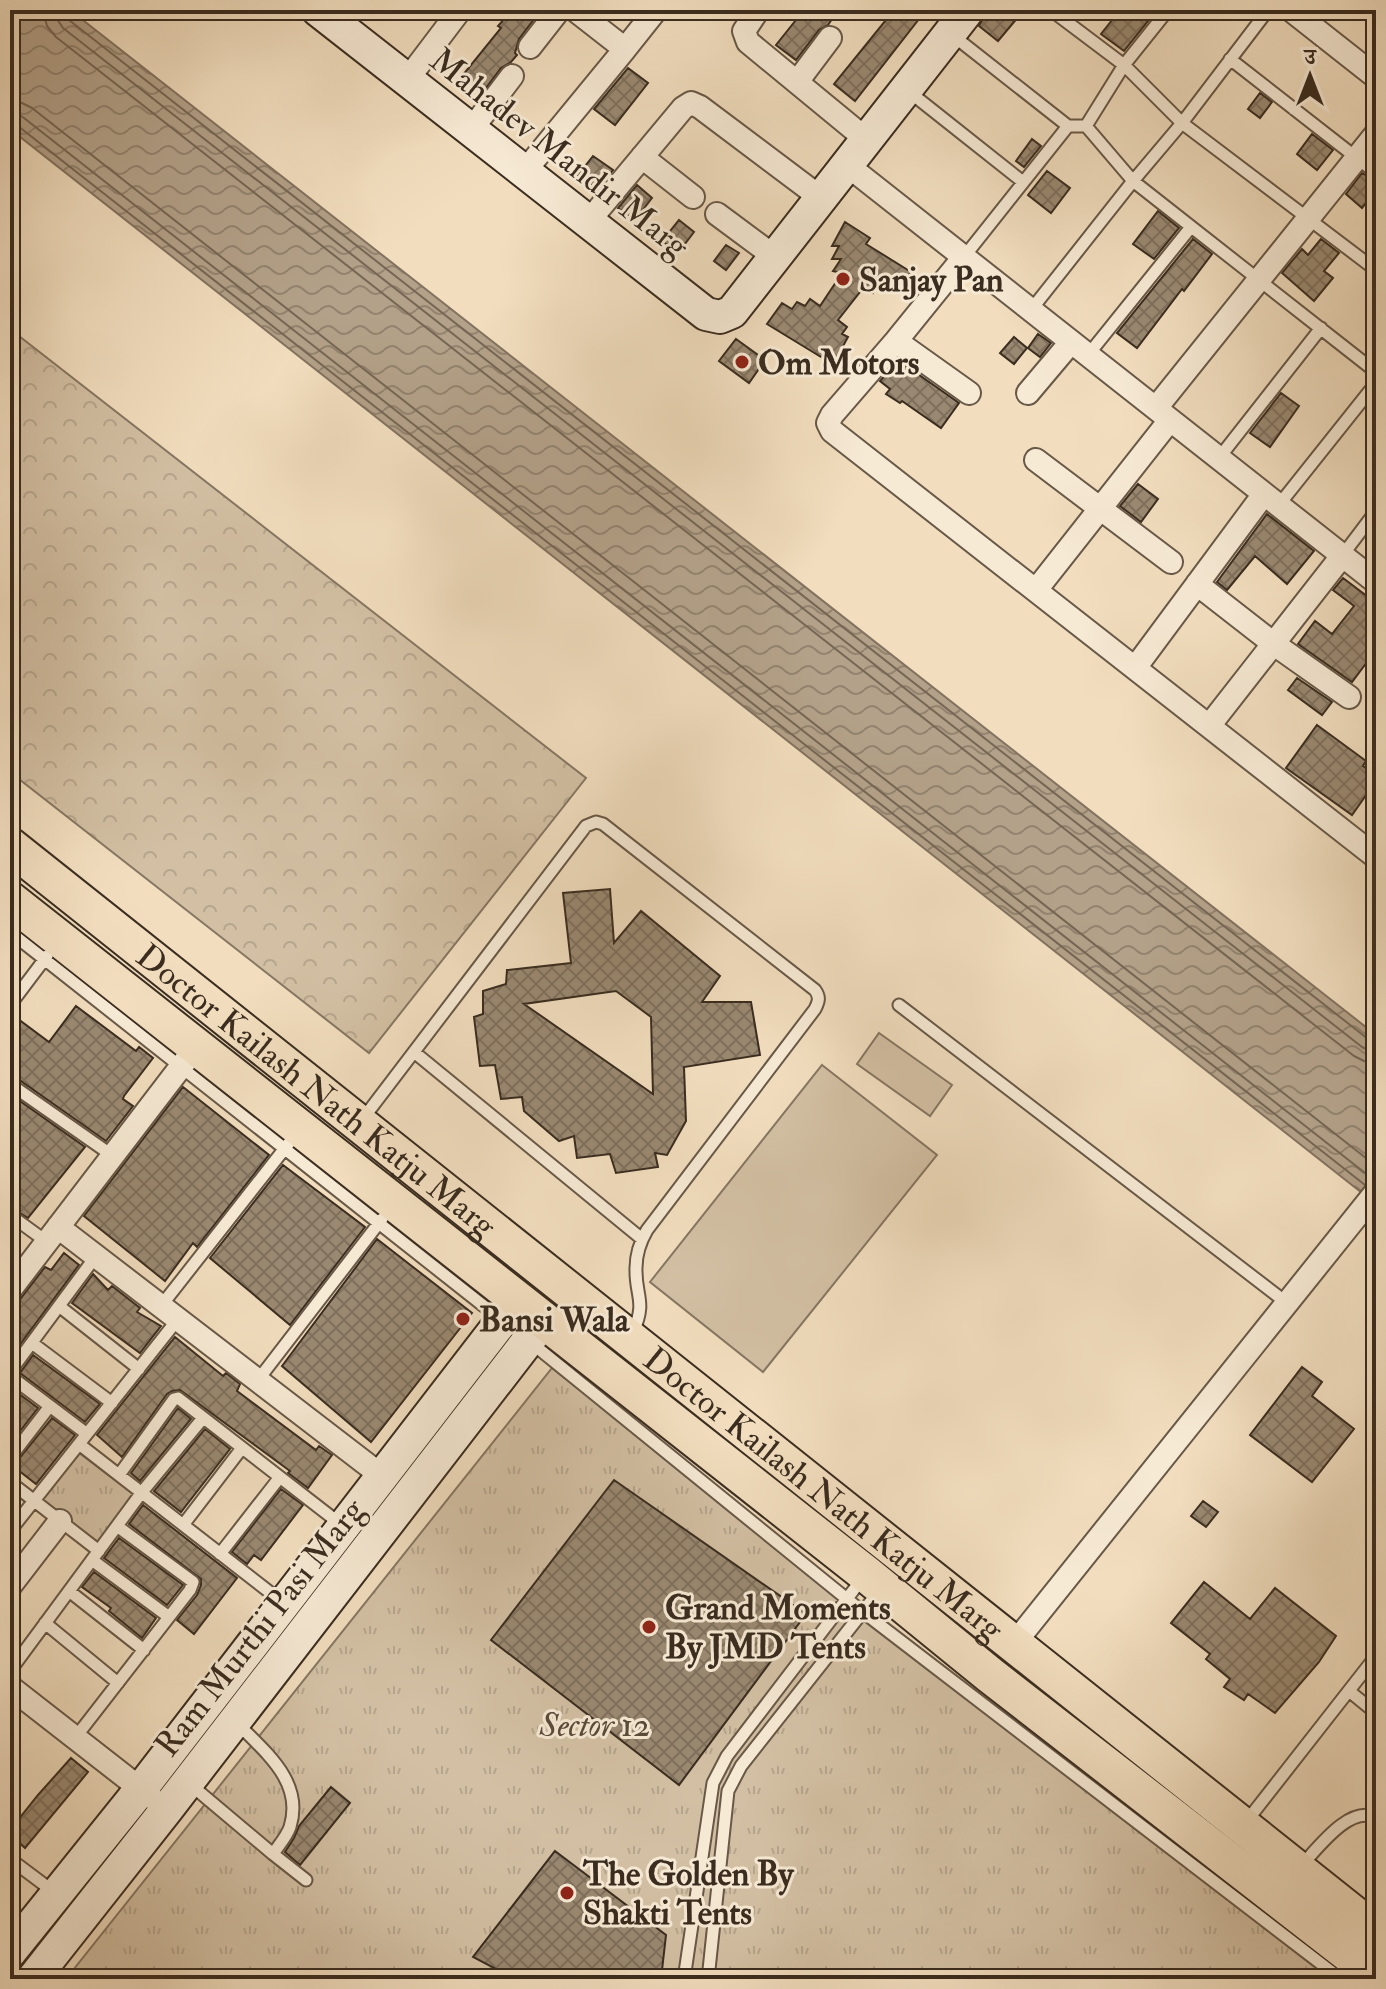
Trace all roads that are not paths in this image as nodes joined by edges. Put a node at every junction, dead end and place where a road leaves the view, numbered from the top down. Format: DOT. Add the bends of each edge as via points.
graph roads {
  1 [pos="318,10"];
  2 [pos="460,10"];
  3 [pos="559,10"];
  4 [pos="575,10"];
  5 [pos="656,10"];
  6 [pos="758,10"];
  7 [pos="1051,10"];
  8 [pos="1075,10"];
  9 [pos="1168,10"];
  10 [pos="1268,10"];
  11 [pos="1291,10"];
  12 [pos="960,17"];
  13 [pos="1067,21"];
  14 [pos="830,38"];
  15 [pos="530,47"];
  16 [pos="625,49"];
  17 [pos="1230,59"];
  18 [pos="1124,65"];
  19 [pos="512,76"];
  20 [pos="1376,77"];
  21 [pos="407,80"];
  22 [pos="797,82"];
  23 [pos="906,89"];
  24 [pos="1182,123"];
  25 [pos="1068,126"];
  26 [pos="1086,126"];
  27 [pos="471,130"];
  28 [pos="1376,134"];
  29 [pos="857,153"];
  30 [pos="642,157"];
  31 [pos="1357,158"];
  32 [pos="524,172"];
  33 [pos="1376,173"];
  34 [pos="1133,181"];
  35 [pos="1023,182"];
  36 [pos="693,197"];
  37 [pos="821,198"];
  38 [pos="717,214"];
  39 [pos="1308,219"];
  40 [pos="588,222"];
  41 [pos="1191,227"];
  42 [pos="775,257"];
  43 [pos="964,257"];
  44 [pos="1376,270"];
  45 [pos="1259,280"];
  46 [pos="1031,310"];
  47 [pos="1321,328"];
  48 [pos="896,341"];
  49 [pos="1080,348"];
  50 [pos="1376,372"];
  51 [pos="1376,383"];
  52 [pos="969,393"];
  53 [pos="1028,393"];
  54 [pos="1163,414"];
  55 [pos="1219,458"];
  56 [pos="1036,460"];
  57 [pos="1271,500"];
  58 [pos="1100,509"];
  59 [pos="1376,511"];
  60 [pos="1342,556"];
  61 [pos="1171,562"];
  62 [pos="1376,582"];
  63 [pos="1197,584"];
  64 [pos="1036,590"];
  65 [pos="1274,644"];
  66 [pos="1135,668"];
  67 [pos="1349,697"];
  68 [pos="1209,726"];
  69 [pos="10,846"];
  70 [pos="1376,857"];
  71 [pos="10,900"];
  72 [pos="10,932"];
  73 [pos="52,949"];
  74 [pos="145,954"];
  75 [pos="119,986"];
  76 [pos="10,1005"];
  77 [pos="899,1005"];
  78 [pos="414,1052"];
  79 [pos="188,1057"];
  80 [pos="10,1084"];
  81 [pos="359,1124"];
  82 [pos="293,1138"];
  83 [pos="113,1156"];
  84 [pos="1376,1192"];
  85 [pos="387,1213"];
  86 [pos="10,1215"];
  87 [pos="53,1235"];
  88 [pos="642,1239"];
  89 [pos="96,1256"];
  90 [pos="10,1290"];
  91 [pos="1287,1303"];
  92 [pos="59,1306"];
  93 [pos="169,1313"];
  94 [pos="523,1320"];
  95 [pos="629,1339"];
  96 [pos="32,1343"];
  97 [pos="139,1369"];
  98 [pos="10,1374"];
  99 [pos="258,1380"];
  100 [pos="112,1403"];
  101 [pos="50,1406"];
  102 [pos="203,1418"];
  103 [pos="83,1439"];
  104 [pos="242,1448"];
  105 [pos="10,1458"];
  106 [pos="119,1475"];
  107 [pos="382,1476"];
  108 [pos="280,1477"];
  109 [pos="10,1482"];
  110 [pos="142,1492"];
  111 [pos="827,1495"];
  112 [pos="34,1501"];
  113 [pos="60,1521"];
  114 [pos="183,1525"];
  115 [pos="117,1526"];
  116 [pos="343,1526"];
  117 [pos="803,1526"];
  118 [pos="10,1531"];
  119 [pos="220,1554"];
  120 [pos="95,1555"];
  121 [pos="10,1586"];
  122 [pos="69,1591"];
  123 [pos="865,1593"];
  124 [pos="284,1603"];
  125 [pos="169,1617"];
  126 [pos="45,1623"];
  127 [pos="1013,1645"];
  128 [pos="144,1650"];
  129 [pos="1376,1656"];
  130 [pos="10,1671"];
  131 [pos="118,1683"];
  132 [pos="10,1687"];
  133 [pos="1349,1691"];
  134 [pos="1376,1713"];
  135 [pos="235,1721"];
  136 [pos="75,1738"];
  137 [pos="187,1783"];
  138 [pos="141,1789"];
  139 [pos="167,1809"];
  140 [pos="1376,1818"];
  141 [pos="1243,1825"];
  142 [pos="273,1854"];
  143 [pos="10,1859"];
  144 [pos="1297,1869"];
  145 [pos="306,1880"];
  146 [pos="56,1894"];
  147 [pos="1371,1916"];
  148 [pos="10,1952"];
  149 [pos="1376,1975"];
  150 [pos="33,1979"];
  151 [pos="684,1979"];
  152 [pos="708,1979"];
  153 [pos="1341,1979"];
  1 -- 21 [label="street, Mahadev Mandir Marg"];
  2 -- 21 [label="street"];
  3 -- 15 [label="street"];
  4 -- 16 [label="street"];
  5 -- 16 [label="street"];
  6 -- 22 [label="street" via="746,26 745,38"];
  7 -- 13 [label="lane"];
  8 -- 13 [label="lane"];
  9 -- 18 [label="lane"];
  10 -- 17 [label="lane"];
  11 -- 20 [label="street"];
  12 -- 23 [label="street"];
  12 -- 25 [label="lane"];
  13 -- 18 [label="lane"];
  14 -- 22 [label="street"];
  16 -- 32 [label="street"];
  17 -- 24 [label="lane"];
  17 -- 31 [label="lane"];
  18 -- 24 [label="lane"];
  18 -- 26 [label="lane"];
  19 -- 27 [label="street"];
  21 -- 27 [label="street, Mahadev Mandir Marg"];
  22 -- 29 [label="street"];
  23 -- 29 [label="street"];
  23 -- 35 [label="lane"];
  24 -- 34 [label="lane"];
  24 -- 39 [label="lane"];
  25 -- 26 [label="lane"];
  25 -- 35 [label="lane"];
  26 -- 34 [label="lane"];
  27 -- 32 [label="street, Mahadev Mandir Marg"];
  28 -- 31 [label="street"];
  29 -- 37 [label="street"];
  29 -- 43 [label="street"];
  30 -- 36 [label="street"];
  30 -- 37 [label="street" via="691,103"];
  30 -- 40 [label="street"];
  31 -- 33 [label="lane"];
  31 -- 39 [label="street"];
  32 -- 40 [label="street, Mahadev Mandir Marg"];
  34 -- 41 [label="lane"];
  34 -- 46 [label="lane"];
  35 -- 43 [label="lane"];
  37 -- 42 [label="street"];
  38 -- 42 [label="street"];
  39 -- 44 [label="lane"];
  39 -- 45 [label="street"];
  40 -- 42 [label="street, Mahadev Mandir Marg" via="706,314 720,317 732,312"];
  41 -- 45 [label="lane"];
  41 -- 49 [label="lane"];
  43 -- 46 [label="street"];
  43 -- 48 [label="street"];
  45 -- 47 [label="lane"];
  45 -- 54 [label="street"];
  46 -- 49 [label="street"];
  47 -- 50 [label="lane"];
  47 -- 55 [label="lane"];
  48 -- 52 [label="street"];
  48 -- 64 [label="street" via="832,415 832,431"];
  49 -- 53 [label="street"];
  49 -- 54 [label="street"];
  51 -- 57 [label="lane"];
  54 -- 55 [label="street"];
  54 -- 58 [label="street"];
  55 -- 57 [label="street"];
  56 -- 58 [label="street"];
  57 -- 60 [label="street"];
  57 -- 63 [label="street"];
  58 -- 61 [label="street"];
  58 -- 64 [label="street"];
  59 -- 60 [label="lane"];
  60 -- 62 [label="street"];
  60 -- 65 [label="street"];
  63 -- 65 [label="street"];
  63 -- 66 [label="street"];
  64 -- 66 [label="street"];
  65 -- 67 [label="street"];
  65 -- 68 [label="street"];
  66 -- 68 [label="street"];
  68 -- 70 [label="street"];
  69 -- 74 [label="main road, Doctor Kailash Nath Katju Marg"];
  71 -- 73 [label="main road, Doctor Kailash Nath Katju Marg"];
  72 -- 73 [label="lane"];
  73 -- 75 [label="main road, Doctor Kailash Nath Katju Marg"];
  73 -- 76 [label="lane"];
  73 -- 79 [label="lane"];
  74 -- 75 [label="main road"];
  74 -- 81 [label="main road, Doctor Kailash Nath Katju Marg"];
  75 -- 79 [label="main road, Doctor Kailash Nath Katju Marg"];
  77 -- 91 [label="lane"];
  78 -- 81 [label="lane"];
  78 -- 88 [label="lane"];
  78 -- 88 [label="lane" via="591,822 603,824 815,990 815,1009"];
  79 -- 82 [label="main road, Doctor Kailash Nath Katju Marg"];
  79 -- 83 [label="street"];
  80 -- 83 [label="lane"];
  81 -- 95 [label="main road, Doctor Kailash Nath Katju Marg"];
  82 -- 85 [label="main road, Doctor Kailash Nath Katju Marg"];
  82 -- 93 [label="lane"];
  83 -- 87 [label="street"];
  84 -- 91 [label="street"];
  85 -- 94 [label="main road, Doctor Kailash Nath Katju Marg"];
  85 -- 99 [label="lane"];
  86 -- 87 [label="lane"];
  87 -- 89 [label="street"];
  87 -- 90 [label="street"];
  88 -- 95 [label="lane" via="636,1270 639,1318"];
  89 -- 92 [label="lane"];
  89 -- 93 [label="street"];
  91 -- 127 [label="street"];
  92 -- 96 [label="lane"];
  92 -- 97 [label="lane"];
  93 -- 97 [label="lane"];
  93 -- 99 [label="street"];
  94 -- 107 [label="street, Ram Murthi Pasi Marg"];
  94 -- 117 [label="main road, Doctor Kailash Nath Katju Marg"];
  94 -- 123 [label="lane"];
  94 -- 135 [label="street, Ram Murthi Pasi Marg"];
  95 -- 111 [label="main road, Doctor Kailash Nath Katju Marg"];
  96 -- 98 [label="lane"];
  96 -- 100 [label="lane"];
  97 -- 100 [label="lane"];
  98 -- 101 [label="lane"];
  99 -- 107 [label="street"];
  100 -- 103 [label="lane"];
  101 -- 103 [label="lane"];
  101 -- 105 [label="lane"];
  102 -- 104 [label="lane"];
  102 -- 106 [label="lane" via="174,1399"];
  102 -- 110 [label="lane"];
  103 -- 106 [label="lane"];
  103 -- 112 [label="lane"];
  104 -- 108 [label="lane"];
  104 -- 114 [label="lane"];
  106 -- 110 [label="lane"];
  107 -- 116 [label="street, Ram Murthi Pasi Marg"];
  108 -- 116 [label="lane"];
  108 -- 119 [label="lane"];
  109 -- 112 [label="lane"];
  110 -- 114 [label="lane"];
  110 -- 115 [label="lane"];
  111 -- 117 [label="main road"];
  111 -- 127 [label="main road, Doctor Kailash Nath Katju Marg"];
  112 -- 113 [label="lane"];
  112 -- 118 [label="lane"];
  113 -- 120 [label="lane"];
  113 -- 121 [label="street"];
  114 -- 119 [label="lane"];
  115 -- 120 [label="lane"];
  115 -- 125 [label="lane" via="193,1582"];
  116 -- 124 [label="street, Ram Murthi Pasi Marg"];
  117 -- 123 [label="main road, Doctor Kailash Nath Katju Marg"];
  119 -- 124 [label="lane"];
  120 -- 122 [label="lane"];
  120 -- 125 [label="lane"];
  122 -- 126 [label="lane"];
  122 -- 128 [label="lane"];
  123 -- 149 [label="main road, Doctor Kailash Nath Katju Marg" via="990,1675"];
  123 -- 151 [label="lane" via="727,1756 713,1783"];
  123 -- 152 [label="lane" via="728,1791"];
  123 -- 153 [label="lane"];
  124 -- 138 [label="street, Ram Murthi Pasi Marg"];
  125 -- 128 [label="lane"];
  126 -- 130 [label="lane"];
  126 -- 131 [label="lane"];
  127 -- 141 [label="main road, Doctor Kailash Nath Katju Marg"];
  128 -- 131 [label="lane"];
  129 -- 133 [label="lane"];
  131 -- 136 [label="lane"];
  132 -- 136 [label="street"];
  133 -- 134 [label="lane"];
  133 -- 141 [label="lane"];
  135 -- 137 [label="street, Ram Murthi Pasi Marg"];
  135 -- 142 [label="lane" via="285,1774 294,1797 290,1830"];
  136 -- 138 [label="street"];
  137 -- 139 [label="street, Ram Murthi Pasi Marg"];
  137 -- 142 [label="lane"];
  138 -- 139 [label="street"];
  138 -- 146 [label="street, Ram Murthi Pasi Marg"];
  139 -- 150 [label="street, Ram Murthi Pasi Marg"];
  140 -- 144 [label="lane" via="1361,1814 1342,1824"];
  141 -- 144 [label="main road, Doctor Kailash Nath Katju Marg"];
  142 -- 145 [label="lane"];
  143 -- 146 [label="lane"];
  144 -- 147 [label="main road, Doctor Kailash Nath Katju Marg"];
  146 -- 148 [label="street, Ram Murthi Pasi Marg"];
}
